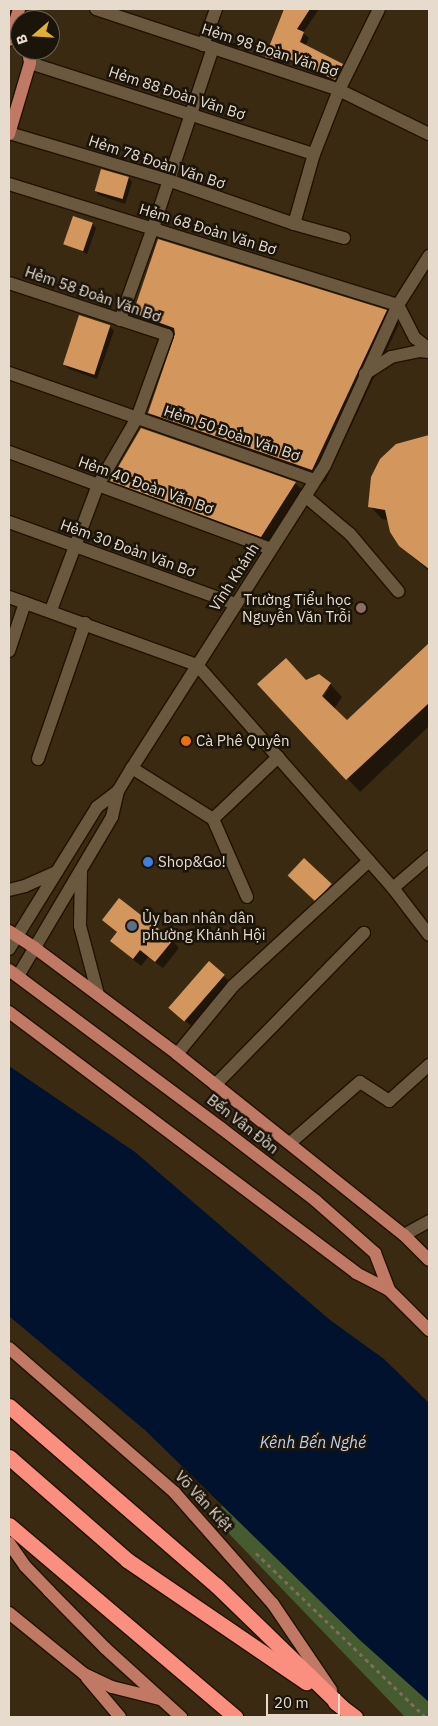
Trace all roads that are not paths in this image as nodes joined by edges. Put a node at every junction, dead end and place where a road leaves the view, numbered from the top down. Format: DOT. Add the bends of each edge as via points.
graph roads {
  1 [pos="20,9"];
  2 [pos="96,9"];
  3 [pos="216,9"];
  4 [pos="379,9"];
  5 [pos="9,40"];
  6 [pos="208,47"];
  7 [pos="28,60"];
  8 [pos="40,60"];
  9 [pos="339,90"];
  10 [pos="191,114"];
  11 [pos="9,134"];
  12 [pos="429,134"];
  13 [pos="314,154"];
  14 [pos="168,180"];
  15 [pos="9,184"];
  16 [pos="294,224"];
  17 [pos="153,228"];
  18 [pos="344,238"];
  19 [pos="429,256"];
  20 [pos="9,282"];
  21 [pos="398,305"];
  22 [pos="120,320"];
  23 [pos="429,351"];
  24 [pos="9,373"];
  25 [pos="365,374"];
  26 [pos="138,418"];
  27 [pos="9,452"];
  28 [pos="315,480"];
  29 [pos="98,484"];
  30 [pos="305,496"];
  31 [pos="9,522"];
  32 [pos="74,545"];
  33 [pos="271,549"];
  34 [pos="398,591"];
  35 [pos="9,597"];
  36 [pos="25,603"];
  37 [pos="236,604"];
  38 [pos="51,610"];
  39 [pos="85,623"];
  40 [pos="9,651"];
  41 [pos="197,665"];
  42 [pos="278,757"];
  43 [pos="38,759"];
  44 [pos="132,768"];
  45 [pos="118,791"];
  46 [pos="213,819"];
  47 [pos="429,857"];
  48 [pos="369,860"];
  49 [pos="81,869"];
  50 [pos="57,872"];
  51 [pos="393,888"];
  52 [pos="9,890"];
  53 [pos="247,897"];
  54 [pos="364,932"];
  55 [pos="13,933"];
  56 [pos="429,935"];
  57 [pos="35,948"];
  58 [pos="9,949"];
  59 [pos="13,973"];
  60 [pos="98,994"];
  61 [pos="9,1012"];
  62 [pos="177,1054"];
  63 [pos="429,1065"];
  64 [pos="215,1085"];
  65 [pos="290,1143"];
  66 [pos="429,1221"];
  67 [pos="404,1235"];
  68 [pos="429,1260"];
  69 [pos="389,1290"];
  70 [pos="429,1330"];
  71 [pos="9,1348"];
  72 [pos="9,1406"];
  73 [pos="9,1457"];
  74 [pos="9,1524"];
  75 [pos="9,1542"];
  76 [pos="9,1613"];
  77 [pos="84,1674"];
  78 [pos="162,1700"];
  79 [pos="342,1707"];
  80 [pos="120,1717"];
  81 [pos="181,1717"];
  82 [pos="235,1717"];
  83 [pos="355,1717"];
  1 -- 5 [label="main road"];
  2 -- 6 [label="street, Hẻm 98 Đoàn Văn Bơ"];
  3 -- 6 [label="street"];
  4 -- 9 [label="street"];
  6 -- 9 [label="street, Hẻm 98 Đoàn Văn Bơ"];
  6 -- 10 [label="street"];
  7 -- 11 [label="main road"];
  8 -- 10 [label="street, Hẻm 88 Đoàn Văn Bơ"];
  9 -- 12 [label="street, Hẻm 98 Đoàn Văn Bơ"];
  9 -- 13 [label="street"];
  10 -- 13 [label="street, Hẻm 88 Đoàn Văn Bơ"];
  10 -- 14 [label="street"];
  11 -- 14 [label="street, Hẻm 78 Đoàn Văn Bơ"];
  13 -- 16 [label="street"];
  14 -- 16 [label="street, Hẻm 78 Đoàn Văn Bơ"];
  14 -- 17 [label="street"];
  15 -- 17 [label="street, Hẻm 68 Đoàn Văn Bơ"];
  16 -- 18 [label="street, Hẻm 78 Đoàn Văn Bơ"];
  17 -- 21 [label="street, Hẻm 68 Đoàn Văn Bơ"];
  17 -- 22 [label="street"];
  19 -- 21 [label="street, Vĩnh Khánh"];
  20 -- 22 [label="street, Hẻm 58 Đoàn Văn Bơ"];
  21 -- 23 [label="street" via="415,338"];
  21 -- 25 [label="street, Vĩnh Khánh"];
  22 -- 26 [label="street, Hẻm 58 Đoàn Văn Bơ" via="166,335"];
  23 -- 25 [label="street" via="391,357"];
  24 -- 26 [label="street"];
  25 -- 28 [label="street, Vĩnh Khánh"];
  26 -- 28 [label="street, Hẻm 50 Đoàn Văn Bơ"];
  26 -- 29 [label="street"];
  27 -- 29 [label="street, Hẻm 40 Đoàn Văn Bơ"];
  28 -- 30 [label="street, Vĩnh Khánh"];
  29 -- 32 [label="street"];
  29 -- 33 [label="street, Hẻm 40 Đoàn Văn Bơ"];
  30 -- 33 [label="street, Vĩnh Khánh"];
  30 -- 34 [label="street" via="350,534"];
  31 -- 32 [label="street, Hẻm 30 Đoàn Văn Bơ"];
  32 -- 37 [label="street, Hẻm 30 Đoàn Văn Bơ"];
  32 -- 38 [label="street"];
  33 -- 37 [label="street, Vĩnh Khánh"];
  35 -- 36 [label="street"];
  36 -- 38 [label="street"];
  36 -- 40 [label="street"];
  37 -- 41 [label="street, Vĩnh Khánh"];
  38 -- 39 [label="street"];
  39 -- 41 [label="street"];
  39 -- 43 [label="street"];
  41 -- 42 [label="street"];
  41 -- 44 [label="street, Vĩnh Khánh"];
  42 -- 46 [label="street"];
  42 -- 48 [label="street"];
  44 -- 45 [label="street, Vĩnh Khánh"];
  44 -- 46 [label="street"];
  45 -- 49 [label="street, Vĩnh Khánh" via="112,817"];
  45 -- 50 [label="street, Vĩnh Khánh" via="97,807"];
  46 -- 53 [label="street"];
  47 -- 51 [label="street"];
  48 -- 51 [label="street"];
  48 -- 62 [label="street" via="233,986"];
  49 -- 57 [label="street, Vĩnh Khánh"];
  49 -- 60 [label="street" via="80,926"];
  50 -- 52 [label="street"];
  50 -- 55 [label="street, Vĩnh Khánh"];
  51 -- 56 [label="street"];
  54 -- 64 [label="street"];
  55 -- 57 [label="main road, Bến Vân Đồn"];
  55 -- 58 [label="street, Vĩnh Khánh"];
  57 -- 59 [label="street, Vĩnh Khánh"];
  57 -- 60 [label="main road, Bến Vân Đồn"];
  59 -- 69 [label="main road, Bến Vân Đồn" via="316,1201 375,1252"];
  60 -- 62 [label="main road, Bến Vân Đồn"];
  61 -- 69 [label="main road" via="356,1273"];
  62 -- 64 [label="main road, Bến Vân Đồn"];
  63 -- 65 [label="street" via="389,1101 360,1082"];
  64 -- 65 [label="main road, Bến Vân Đồn"];
  65 -- 67 [label="main road, Bến Vân Đồn"];
  66 -- 67 [label="street"];
  67 -- 68 [label="main road, Bến Vân Đồn"];
  69 -- 70 [label="main road, Bến Vân Đồn"];
  71 -- 79 [label="main road, Võ Văn Kiệt" via="175,1493 273,1604"];
  72 -- 79 [label="highway" via="216,1585"];
  73 -- 79 [label="highway, Võ Văn Kiệt" via="127,1560"];
  74 -- 82 [label="highway"];
  75 -- 78 [label="main road" via="48,1591"];
  76 -- 77 [label="main road"];
  77 -- 78 [label="main road" via="112,1687"];
  77 -- 80 [label="main road"];
  78 -- 81 [label="main road"];
  79 -- 83 [label="highway, Võ Văn Kiệt"];
}
